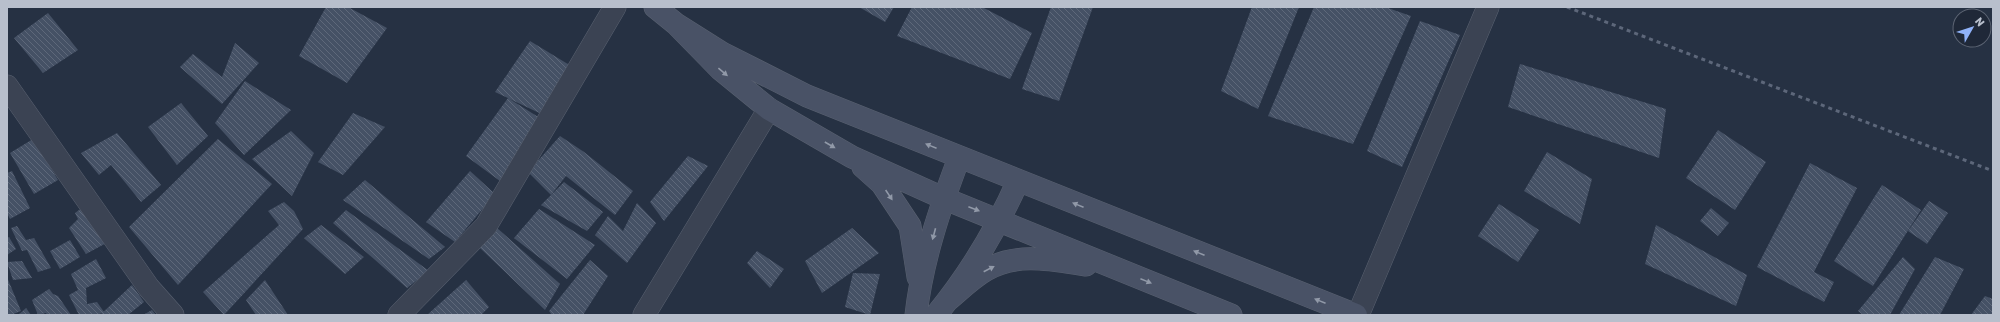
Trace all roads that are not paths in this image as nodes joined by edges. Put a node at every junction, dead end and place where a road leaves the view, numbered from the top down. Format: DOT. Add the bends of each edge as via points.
graph roads {
  1 [pos="615,7"];
  2 [pos="655,7"];
  3 [pos="1488,7"];
  4 [pos="676,24"];
  5 [pos="7,86"];
  6 [pos="769,110"];
  7 [pos="852,157"];
  8 [pos="959,158"];
  9 [pos="1018,181"];
  10 [pos="944,198"];
  11 [pos="1000,220"];
  12 [pos="1122,271"];
  13 [pos="919,289"];
  14 [pos="942,308"];
  15 [pos="173,315"];
  16 [pos="399,315"];
  17 [pos="644,315"];
  18 [pos="916,315"];
  19 [pos="1231,315"];
  20 [pos="1357,315"];
  1 -- 16 [label="street" via="486,226"];
  2 -- 4 [label="main road"];
  3 -- 20 [label="street"];
  4 -- 6 [label="main road, one-way" via="720,69"];
  8 -- 4 [label="main road, one-way" via="807,96 722,53"];
  5 -- 15 [label="street" via="149,288"];
  6 -- 7 [label="main road, one-way"];
  6 -- 17 [label="street"];
  7 -- 10 [label="main road"];
  7 -- 13 [label="main road, one-way" via="882,184 910,226"];
  8 -- 9 [label="main road"];
  8 -- 10 [label="main road"];
  9 -- 11 [label="main road"];
  20 -- 9 [label="main road, one-way"];
  10 -- 11 [label="main road, one-way"];
  10 -- 13 [label="main road, one-way"];
  11 -- 12 [label="main road"];
  11 -- 14 [label="main road"];
  14 -- 12 [label="main road, one-way" via="986,270 1008,261 1041,258"];
  12 -- 19 [label="main road, one-way"];
  13 -- 18 [label="main road"];
}
